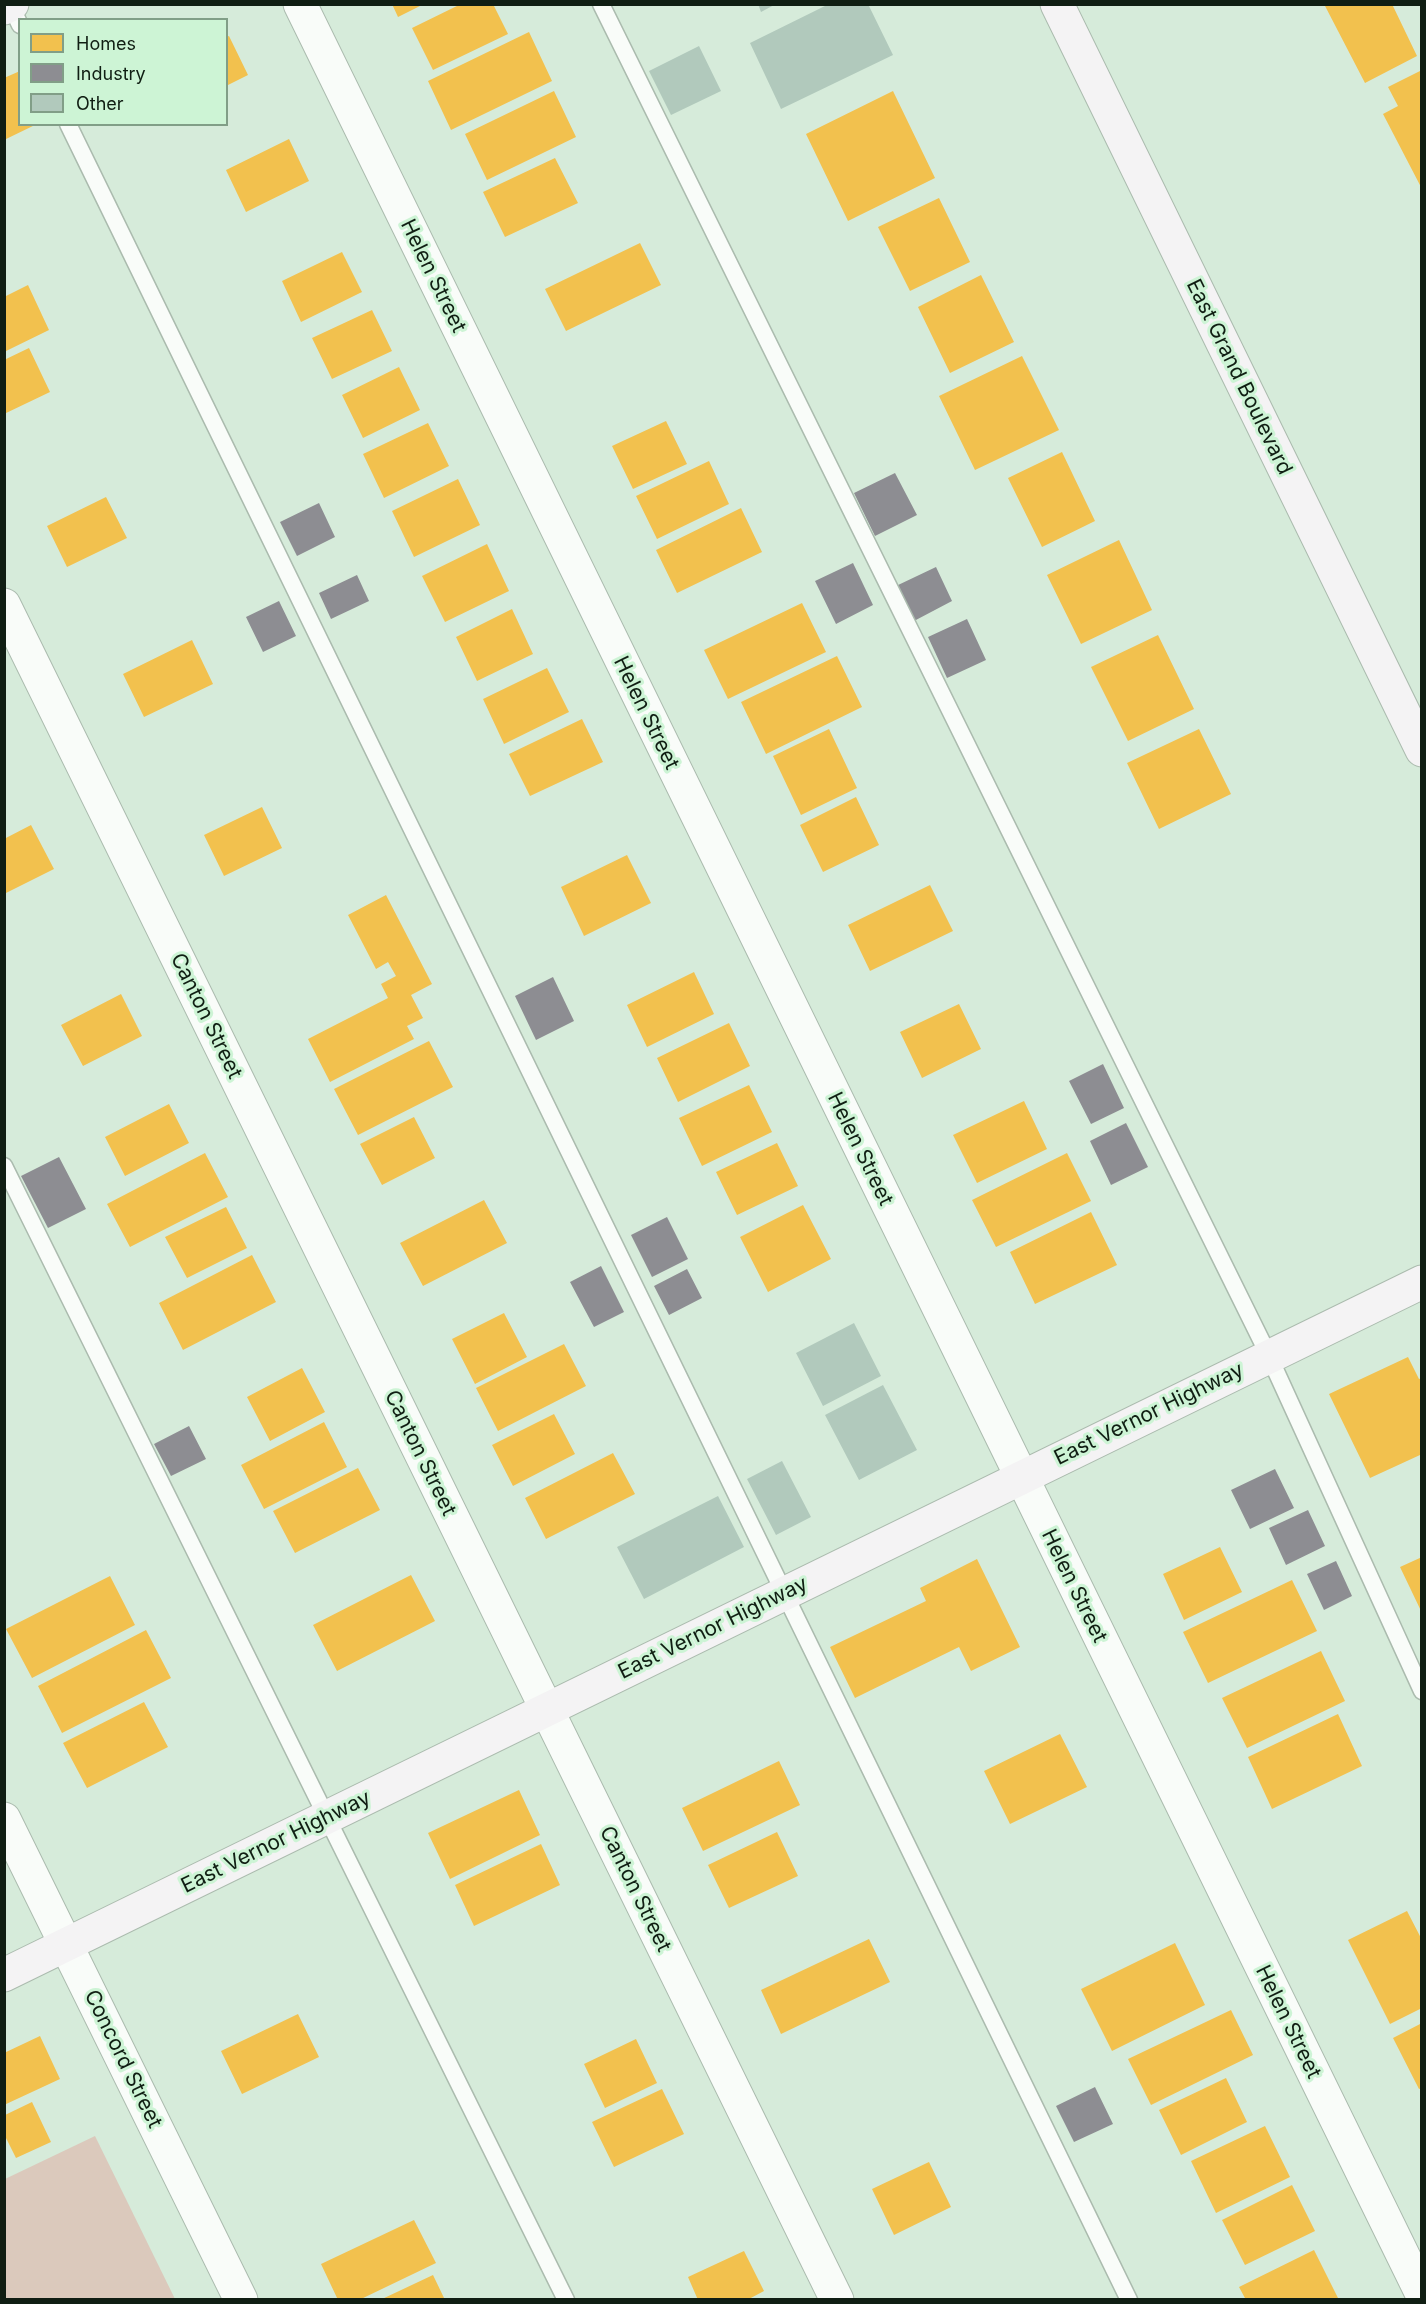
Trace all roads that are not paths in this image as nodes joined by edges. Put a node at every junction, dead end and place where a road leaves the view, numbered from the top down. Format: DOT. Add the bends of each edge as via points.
graph roads {
  1 [pos="300,4"];
  2 [pos="601,4"];
  3 [pos="1057,4"];
  4 [pos="10,5"];
  5 [pos="4,8"];
  6 [pos="18,21"];
  7 [pos="69,126"];
  8 [pos="4,605"];
  9 [pos="1422,750"];
  10 [pos="4,1166"];
  11 [pos="1422,1282"];
  12 [pos="1269,1356"];
  13 [pos="1021,1477"];
  14 [pos="783,1594"];
  15 [pos="1422,1691"];
  16 [pos="546,1710"];
  17 [pos="328,1816"];
  18 [pos="4,1819"];
  19 [pos="66,1945"];
  20 [pos="4,1975"];
  21 [pos="1422,2294"];
  22 [pos="241,2300"];
  23 [pos="566,2300"];
  24 [pos="837,2300"];
  25 [pos="1129,2300"];
  1 -- 13 [label="street, Helen Street"];
  2 -- 12 [label="lane"];
  3 -- 9 [label="street, East Grand Boulevard"];
  4 -- 5 [label="street"];
  4 -- 6 [label="lane"];
  7 -- 14 [label="lane"];
  8 -- 16 [label="street, Canton Street"];
  10 -- 17 [label="lane"];
  11 -- 12 [label="street, East Vernor Highway"];
  12 -- 13 [label="street, East Vernor Highway"];
  12 -- 15 [label="lane"];
  13 -- 14 [label="street, East Vernor Highway"];
  13 -- 21 [label="street, Helen Street"];
  14 -- 16 [label="street, East Vernor Highway"];
  14 -- 25 [label="lane"];
  16 -- 17 [label="street, East Vernor Highway"];
  16 -- 24 [label="street, Canton Street"];
  17 -- 19 [label="street, East Vernor Highway"];
  17 -- 23 [label="lane"];
  18 -- 19 [label="street, Concord Street"];
  19 -- 20 [label="street, East Vernor Highway"];
  19 -- 22 [label="street, Concord Street"];
}
